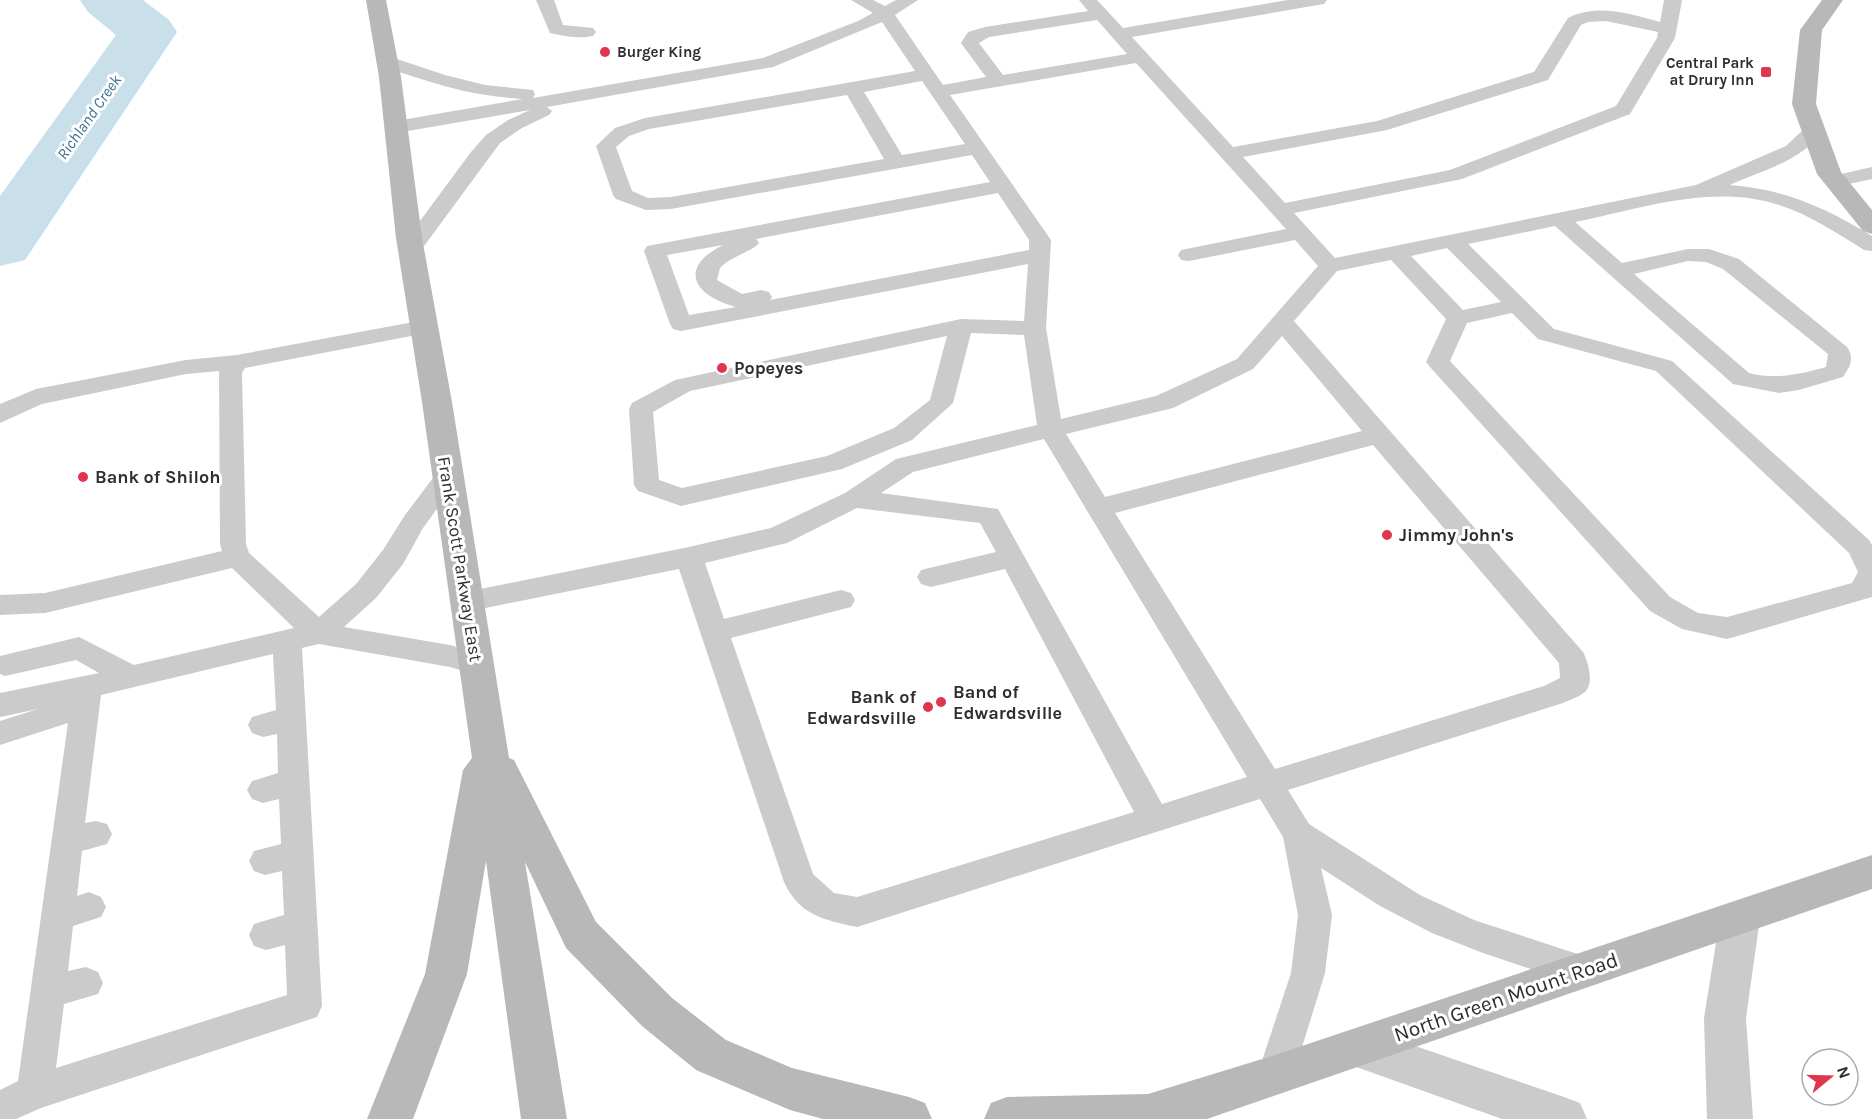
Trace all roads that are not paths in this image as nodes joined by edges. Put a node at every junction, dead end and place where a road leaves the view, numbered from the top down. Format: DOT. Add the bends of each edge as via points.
graph roads {
  1 [pos="376,0"];
  2 [pos="544,0"];
  3 [pos="860,0"];
  4 [pos="909,0"];
  5 [pos="1318,0"];
  6 [pos="1673,0"];
  7 [pos="1830,1"];
  8 [pos="1094,7"];
  9 [pos="884,12"];
  10 [pos="1668,29"];
  11 [pos="587,32"];
  12 [pos="1118,34"];
  13 [pos="1140,57"];
  14 [pos="388,62"];
  15 [pos="998,81"];
  16 [pos="933,83"];
  17 [pos="852,88"];
  18 [pos="572,97"];
  19 [pos="396,127"];
  20 [pos="1813,131"];
  21 [pos="977,148"];
  22 [pos="1228,154"];
  23 [pos="897,163"];
  24 [pos="1872,173"];
  25 [pos="1835,181"];
  26 [pos="1003,186"];
  27 [pos="1702,190"];
  28 [pos="883,207"];
  29 [pos="1280,210"];
  30 [pos="1559,219"];
  31 [pos="1872,226"];
  32 [pos="1300,233"];
  33 [pos="1452,241"];
  34 [pos="1872,245"];
  35 [pos="411,248"];
  36 [pos="1396,253"];
  37 [pos="1039,255"];
  38 [pos="1189,255"];
  39 [pos="1330,266"];
  40 [pos="1617,271"];
  41 [pos="944,272"];
  42 [pos="1516,305"];
  43 [pos="1458,318"];
  44 [pos="1282,321"];
  45 [pos="961,326"];
  46 [pos="423,327"];
  47 [pos="1035,328"];
  48 [pos="237,362"];
  49 [pos="0,415"];
  50 [pos="1050,428"];
  51 [pos="1379,435"];
  52 [pos="448,476"];
  53 [pos="854,500"];
  54 [pos="1099,508"];
  55 [pos="237,557"];
  56 [pos="689,557"];
  57 [pos="1011,558"];
  58 [pos="931,578"];
  59 [pos="841,600"];
  60 [pos="466,602"];
  61 [pos="0,605"];
  62 [pos="714,632"];
  63 [pos="320,633"];
  64 [pos="287,641"];
  65 [pos="476,664"];
  66 [pos="5,665"];
  67 [pos="131,677"];
  68 [pos="86,696"];
  69 [pos="0,705"];
  70 [pos="0,733"];
  71 [pos="487,742"];
  72 [pos="1266,782"];
  73 [pos="1155,819"];
  74 [pos="1298,834"];
  75 [pos="298,854"];
  76 [pos="265,861"];
  77 [pos="1872,872"];
  78 [pos="90,907"];
  79 [pos="58,915"];
  80 [pos="1740,918"];
  81 [pos="300,926"];
  82 [pos="266,935"];
  83 [pos="1584,971"];
  84 [pos="86,983"];
  85 [pos="48,992"];
  86 [pos="1360,1048"];
  87 [pos="1275,1076"];
  88 [pos="35,1092"];
  89 [pos="0,1108"];
  90 [pos="1143,1118"];
  91 [pos="390,1119"];
  92 [pos="544,1119"];
  93 [pos="909,1119"];
  94 [pos="1007,1119"];
  95 [pos="1564,1119"];
  96 [pos="1730,1119"];
  1 -- 14 [label="main road, Frank Scott Parkway East"];
  2 -- 11 [label="lane" via="556,29"];
  3 -- 9 [label="lane"];
  4 -- 9 [label="lane"];
  5 -- 12 [label="lane"];
  6 -- 10 [label="lane"];
  7 -- 20 [label="main road" via="1811,30 1804,104"];
  8 -- 12 [label="lane"];
  8 -- 15 [label="lane" via="974,36 970,43"];
  9 -- 16 [label="lane"];
  9 -- 18 [label="lane" via="864,25 767,63"];
  10 -- 22 [label="lane" via="1594,14 1581,16 1541,76 1380,126"];
  10 -- 29 [label="lane" via="1623,110 1455,175"];
  12 -- 13 [label="lane"];
  13 -- 15 [label="lane"];
  13 -- 22 [label="lane"];
  14 -- 18 [label="lane" via="485,91"];
  14 -- 19 [label="main road, Frank Scott Parkway East"];
  15 -- 16 [label="lane"];
  16 -- 17 [label="lane"];
  16 -- 21 [label="lane"];
  17 -- 23 [label="lane"];
  17 -- 23 [label="lane" via="645,124 622,132 606,146 623,195 646,204 671,203"];
  18 -- 19 [label="lane"];
  18 -- 35 [label="lane" via="514,124 493,139"];
  19 -- 35 [label="main road, Frank Scott Parkway East"];
  20 -- 25 [label="main road"];
  20 -- 27 [label="lane" via="1793,150"];
  21 -- 23 [label="lane"];
  21 -- 26 [label="lane"];
  22 -- 29 [label="lane"];
  24 -- 25 [label="lane"];
  25 -- 31 [label="main road"];
  26 -- 28 [label="lane"];
  26 -- 37 [label="lane" via="1040,240"];
  27 -- 30 [label="lane"];
  27 -- 34 [label="lane" via="1783,200 1817,213"];
  28 -- 41 [label="lane" via="862,222 742,244 709,264 709,284 741,301 913,268"];
  28 -- 41 [label="lane" via="655,251 681,324"];
  29 -- 32 [label="lane"];
  30 -- 33 [label="lane"];
  30 -- 40 [label="lane"];
  32 -- 38 [label="lane"];
  32 -- 39 [label="lane"];
  33 -- 36 [label="lane"];
  33 -- 42 [label="lane"];
  35 -- 46 [label="main road, Frank Scott Parkway East"];
  36 -- 39 [label="lane"];
  36 -- 43 [label="lane"];
  37 -- 41 [label="lane"];
  37 -- 47 [label="lane"];
  39 -- 44 [label="lane"];
  40 -- 40 [label="lane" via="1741,379 1765,386 1785,386 1835,372 1840,364 1839,352 1731,264 1709,256 1688,255"];
  42 -- 43 [label="lane"];
  42 -- 43 [label="lane" via="1546,334 1664,366 1860,547 1872,572 1862,590 1727,628 1692,622 1660,604 1438,362"];
  44 -- 50 [label="lane" via="1245,364 1164,402"];
  44 -- 51 [label="lane"];
  45 -- 45 [label="lane" via="941,403 903,434 833,463 681,497 647,485 641,409 683,385"];
  45 -- 47 [label="lane"];
  46 -- 48 [label="lane"];
  46 -- 52 [label="main road, Frank Scott Parkway East"];
  47 -- 50 [label="lane"];
  48 -- 49 [label="lane" via="186,367 36,397"];
  48 -- 55 [label="lane" via="230,373 233,544"];
  50 -- 53 [label="lane" via="905,465"];
  50 -- 54 [label="lane"];
  51 -- 54 [label="lane"];
  51 -- 72 [label="lane" via="1573,660 1575,684 1553,695"];
  52 -- 60 [label="main road, Frank Scott Parkway East"];
  52 -- 63 [label="lane" via="366,591"];
  53 -- 56 [label="lane" via="778,536"];
  53 -- 57 [label="lane" via="989,515"];
  54 -- 72 [label="lane"];
  55 -- 61 [label="lane" via="45,603"];
  55 -- 63 [label="lane"];
  56 -- 60 [label="lane"];
  56 -- 62 [label="lane"];
  57 -- 58 [label="lane"];
  57 -- 73 [label="lane"];
  59 -- 62 [label="lane"];
  60 -- 65 [label="main road, Frank Scott Parkway East"];
  62 -- 73 [label="lane" via="800,882 825,906 857,912"];
  63 -- 64 [label="lane"];
  63 -- 65 [label="lane"];
  64 -- 67 [label="lane"];
  64 -- 75 [label="lane" via="277,722 278,786"];
  65 -- 71 [label="main road, Frank Scott Parkway East"];
  66 -- 67 [label="lane" via="79,648"];
  67 -- 68 [label="lane"];
  68 -- 69 [label="lane"];
  68 -- 70 [label="lane"];
  68 -- 79 [label="lane" via="88,766 82,838"];
  71 -- 91 [label="main road" via="446,974"];
  71 -- 92 [label="main road, Frank Scott Parkway East"];
  71 -- 93 [label="main road" via="581,935 657,1012 711,1054 790,1089"];
  72 -- 73 [label="lane"];
  72 -- 74 [label="lane"];
  74 -- 83 [label="lane" via="1426,914"];
  74 -- 87 [label="lane" via="1315,915 1308,973"];
  75 -- 76 [label="lane"];
  75 -- 81 [label="lane"];
  77 -- 80 [label="main road, North Green Mount Road"];
  78 -- 79 [label="lane"];
  79 -- 85 [label="lane"];
  80 -- 83 [label="main road, North Green Mount Road"];
  80 -- 96 [label="street" via="1725,1018"];
  81 -- 82 [label="lane"];
  81 -- 88 [label="lane" via="304,1006"];
  83 -- 86 [label="main road, North Green Mount Road"];
  84 -- 85 [label="lane"];
  85 -- 88 [label="lane"];
  86 -- 87 [label="main road, North Green Mount Road"];
  86 -- 95 [label="street"];
  87 -- 90 [label="main road, North Green Mount Road"];
  88 -- 89 [label="lane"];
  90 -- 94 [label="main road, North Green Mount Road"];
}
